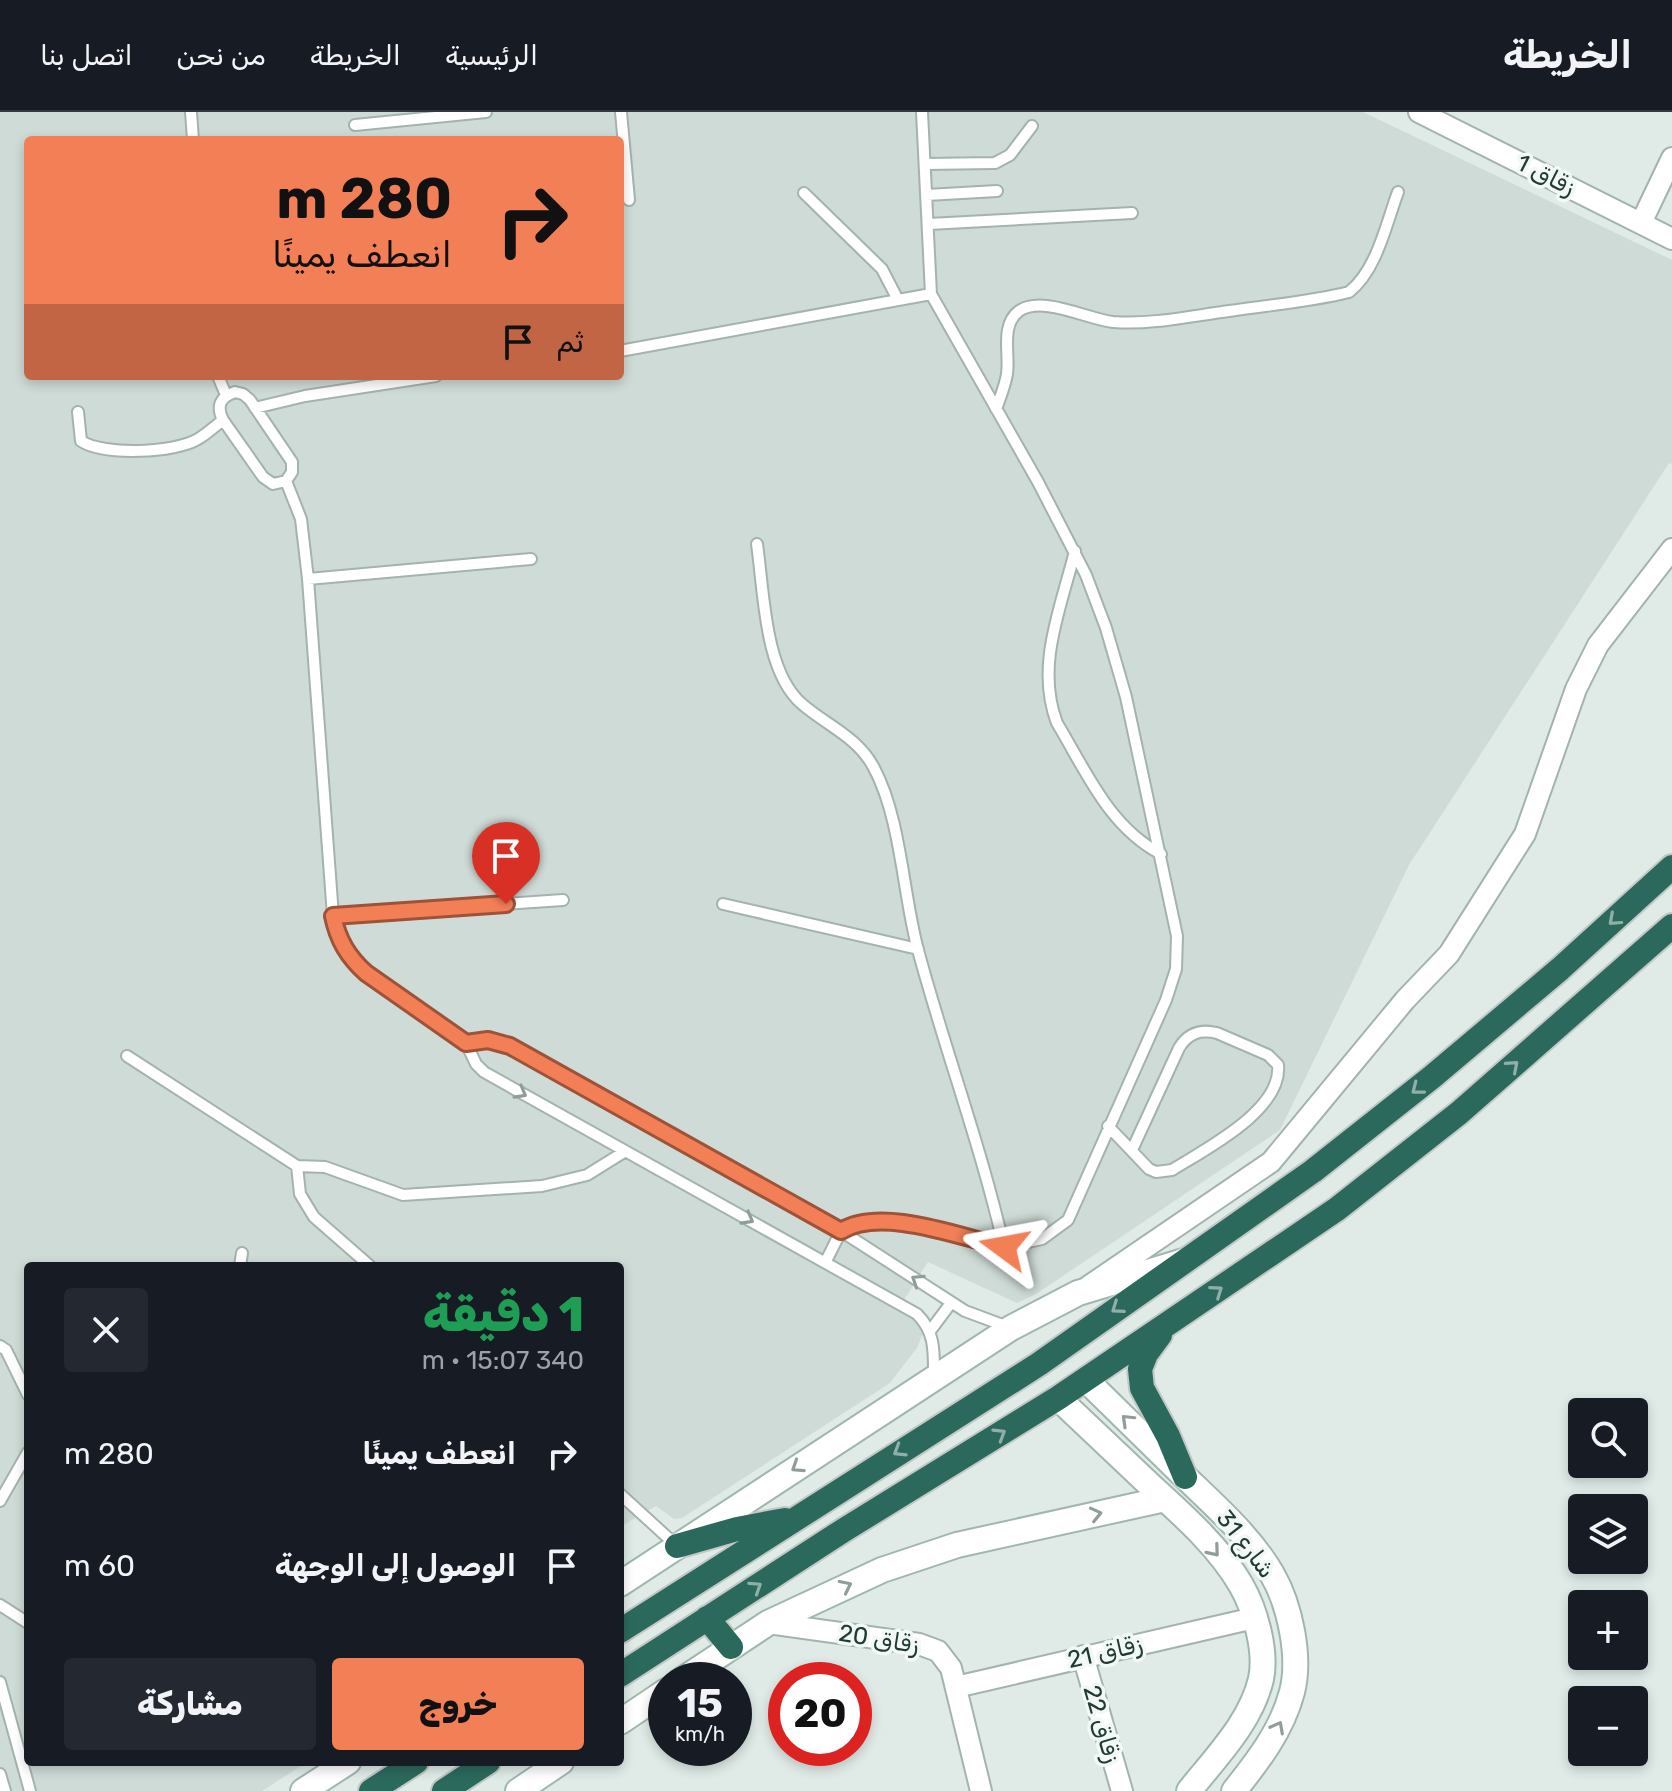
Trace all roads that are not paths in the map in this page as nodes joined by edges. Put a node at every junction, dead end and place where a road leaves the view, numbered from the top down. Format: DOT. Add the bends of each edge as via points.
graph roads {
  1 [pos="191,112"];
  2 [pos="486,112"];
  3 [pos="621,112"];
  4 [pos="922,112"];
  5 [pos="1419,112"];
  6 [pos="355,125"];
  7 [pos="1032,126"];
  8 [pos="193,136"];
  9 [pos="623,136"];
  10 [pos="624,145"];
  11 [pos="1672,158"];
  12 [pos="925,164"];
  13 [pos="997,191"];
  14 [pos="1398,192"];
  15 [pos="804,193"];
  16 [pos="927,195"];
  17 [pos="629,200"];
  18 [pos="1132,213"];
  19 [pos="1641,223"];
  20 [pos="929,224"];
  21 [pos="1672,239"];
  22 [pos="931,294"];
  23 [pos="898,300"];
  24 [pos="624,350"];
  25 [pos="220,380"];
  26 [pos="372,380"];
  27 [pos="226,395"];
  28 [pos="255,408"];
  29 [pos="996,409"];
  30 [pos="78,412"];
  31 [pos="223,420"];
  32 [pos="286,481"];
  33 [pos="757,544"];
  34 [pos="1672,549"];
  35 [pos="1075,551"];
  36 [pos="531,559"];
  37 [pos="308,579"];
  38 [pos="1161,854"];
  39 [pos="1672,867"];
  40 [pos="563,900"];
  41 [pos="723,904"];
  42 [pos="333,916"];
  43 [pos="1672,926"];
  44 [pos="918,949"];
  45 [pos="466,1043"];
  46 [pos="127,1056"];
  47 [pos="1108,1126"];
  48 [pos="1132,1150"];
  49 [pos="624,1152"];
  50 [pos="297,1166"];
  51 [pos="841,1231"];
  52 [pos="1004,1247"];
  53 [pos="242,1253"];
  54 [pos="826,1261"];
  55 [pos="1184,1261"];
  56 [pos="241,1262"];
  57 [pos="365,1262"];
  58 [pos="1078,1293"];
  59 [pos="951,1303"];
  60 [pos="1166,1327"];
  61 [pos="1011,1328"];
  62 [pos="930,1331"];
  63 [pos="0,1346"];
  64 [pos="934,1377"];
  65 [pos="1086,1380"];
  66 [pos="24,1387"];
  67 [pos="1058,1398"];
  68 [pos="24,1459"];
  69 [pos="1185,1477"];
  70 [pos="624,1498"];
  71 [pos="1165,1499"];
  72 [pos="0,1501"];
  73 [pos="1213,1503"];
  74 [pos="796,1519"];
  75 [pos="1190,1523"];
  76 [pos="677,1546"];
  77 [pos="624,1581"];
  78 [pos="0,1605"];
  79 [pos="707,1618"];
  80 [pos="1254,1618"];
  81 [pos="24,1620"];
  82 [pos="768,1623"];
  83 [pos="624,1628"];
  84 [pos="731,1647"];
  85 [pos="1083,1656"];
  86 [pos="709,1662"];
  87 [pos="624,1672"];
  88 [pos="1261,1677"];
  89 [pos="0,1682"];
  90 [pos="956,1687"];
  91 [pos="1293,1690"];
  92 [pos="648,1703"];
  93 [pos="624,1719"];
  94 [pos="342,1766"];
  95 [pos="410,1766"];
  96 [pos="482,1766"];
  97 [pos="555,1766"];
  98 [pos="0,1774"];
  99 [pos="5,1791"];
  100 [pos="30,1791"];
  101 [pos="303,1791"];
  102 [pos="371,1791"];
  103 [pos="444,1791"];
  104 [pos="518,1791"];
  105 [pos="981,1791"];
  106 [pos="1122,1791"];
  107 [pos="1189,1791"];
  108 [pos="1234,1791"];
  1 -- 8 [label="lane"];
  2 -- 6 [label="lane"];
  3 -- 9 [label="lane"];
  4 -- 12 [label="lane"];
  5 -- 19 [label="street, زقاق 1"];
  7 -- 12 [label="lane" via="1010,155 995,163"];
  10 -- 17 [label="lane"];
  11 -- 19 [label="street"];
  12 -- 16 [label="lane"];
  13 -- 16 [label="lane"];
  14 -- 29 [label="lane" via="1369,268 1349,292 1167,320 1118,322 1056,307 1022,309 1011,319 1007,334 1007,377"];
  15 -- 23 [label="lane" via="882,269"];
  16 -- 20 [label="lane"];
  18 -- 20 [label="lane"];
  19 -- 21 [label="street, زقاق 1"];
  20 -- 22 [label="lane"];
  22 -- 23 [label="lane"];
  22 -- 29 [label="lane"];
  23 -- 24 [label="lane"];
  25 -- 27 [label="lane"];
  26 -- 28 [label="lane"];
  27 -- 28 [label="lane" via="243,394"];
  27 -- 31 [label="lane" via="220,402"];
  28 -- 32 [label="lane" via="292,462"];
  29 -- 35 [label="lane"];
  30 -- 31 [label="lane" via="81,441 126,450 162,450 196,441"];
  31 -- 32 [label="lane" via="263,477 273,484"];
  32 -- 37 [label="lane" via="301,519"];
  33 -- 44 [label="lane" via="771,645 784,681 802,704 841,730 874,767 890,810"];
  34 -- 58 [label="street" via="1598,645 1576,689 1525,834 1449,954 1271,1162"];
  35 -- 38 [label="lane" via="1126,697"];
  35 -- 38 [label="lane" via="1048,658 1051,708 1112,815"];
  36 -- 37 [label="lane"];
  37 -- 42 [label="lane"];
  38 -- 47 [label="lane" via="1177,936 1176,969"];
  39 -- 55 [label="highway, one-way" via="1432,1077 1313,1171"];
  40 -- 42 [label="lane"];
  41 -- 44 [label="lane"];
  42 -- 45 [label="lane" via="354,962"];
  60 -- 43 [label="highway, one-way" via="1337,1209 1447,1122"];
  44 -- 52 [label="lane"];
  45 -- 49 [label="lane, one-way" via="484,1072"];
  45 -- 51 [label="lane" via="488,1040 510,1046"];
  46 -- 50 [label="lane"];
  47 -- 48 [label="lane"];
  47 -- 52 [label="lane" via="1068,1220 1042,1239"];
  48 -- 48 [label="lane" via="1149,1169 1172,1170 1254,1116 1277,1080 1278,1065 1268,1055 1217,1033 1191,1035 1179,1048"];
  49 -- 50 [label="lane" via="587,1175 542,1186 403,1195 325,1167"];
  49 -- 54 [label="lane, one-way"];
  50 -- 57 [label="lane" via="300,1194 314,1217"];
  51 -- 52 [label="lane" via="868,1221 889,1222"];
  51 -- 54 [label="lane"];
  59 -- 51 [label="lane, one-way"];
  53 -- 56 [label="lane"];
  54 -- 62 [label="lane" via="917,1314"];
  55 -- 58 [label="main road"];
  55 -- 74 [label="highway, one-way" via="1039,1364"];
  58 -- 61 [label="main road"];
  59 -- 61 [label="lane"];
  59 -- 62 [label="lane"];
  60 -- 65 [label="highway"];
  60 -- 69 [label="highway" via="1140,1369 1142,1388"];
  61 -- 64 [label="main road"];
  62 -- 64 [label="lane"];
  63 -- 66 [label="lane"];
  64 -- 76 [label="main road, one-way"];
  65 -- 67 [label="highway"];
  69 -- 65 [label="main road, شارع 31, one-way"];
  67 -- 71 [label="main road, شارع 31"];
  79 -- 67 [label="highway, one-way"];
  68 -- 72 [label="lane"];
  69 -- 73 [label="main road, شارع 31"];
  70 -- 76 [label="lane"];
  71 -- 75 [label="main road, شارع 31"];
  82 -- 71 [label="main road, one-way" via="919,1556"];
  73 -- 75 [label="main road"];
  73 -- 91 [label="main road, شارع 31" via="1272,1573 1286,1605 1295,1644"];
  74 -- 76 [label="highway"];
  74 -- 83 [label="highway"];
  75 -- 80 [label="main road, شارع 31, one-way" via="1241,1585"];
  76 -- 77 [label="main road"];
  78 -- 81 [label="lane"];
  79 -- 84 [label="highway"];
  79 -- 87 [label="highway"];
  80 -- 85 [label="street, زقاق 21"];
  80 -- 88 [label="main road, شارع 31"];
  82 -- 84 [label="main road"];
  82 -- 90 [label="street, زقاق 20" via="929,1646 946,1659"];
  84 -- 86 [label="main road"];
  85 -- 90 [label="street, زقاق 21"];
  85 -- 106 [label="street, زقاق 22"];
  88 -- 91 [label="main road"];
  88 -- 107 [label="main road, شارع 31" via="1235,1734"];
  89 -- 100 [label="lane"];
  90 -- 105 [label="street, زقاق 20"];
  108 -- 91 [label="main road, شارع 31, one-way" via="1260,1759"];
  92 -- 93 [label="main road"];
  94 -- 101 [label="main road"];
  95 -- 102 [label="highway"];
  96 -- 103 [label="highway"];
  97 -- 104 [label="main road"];
  98 -- 99 [label="lane"];
}
